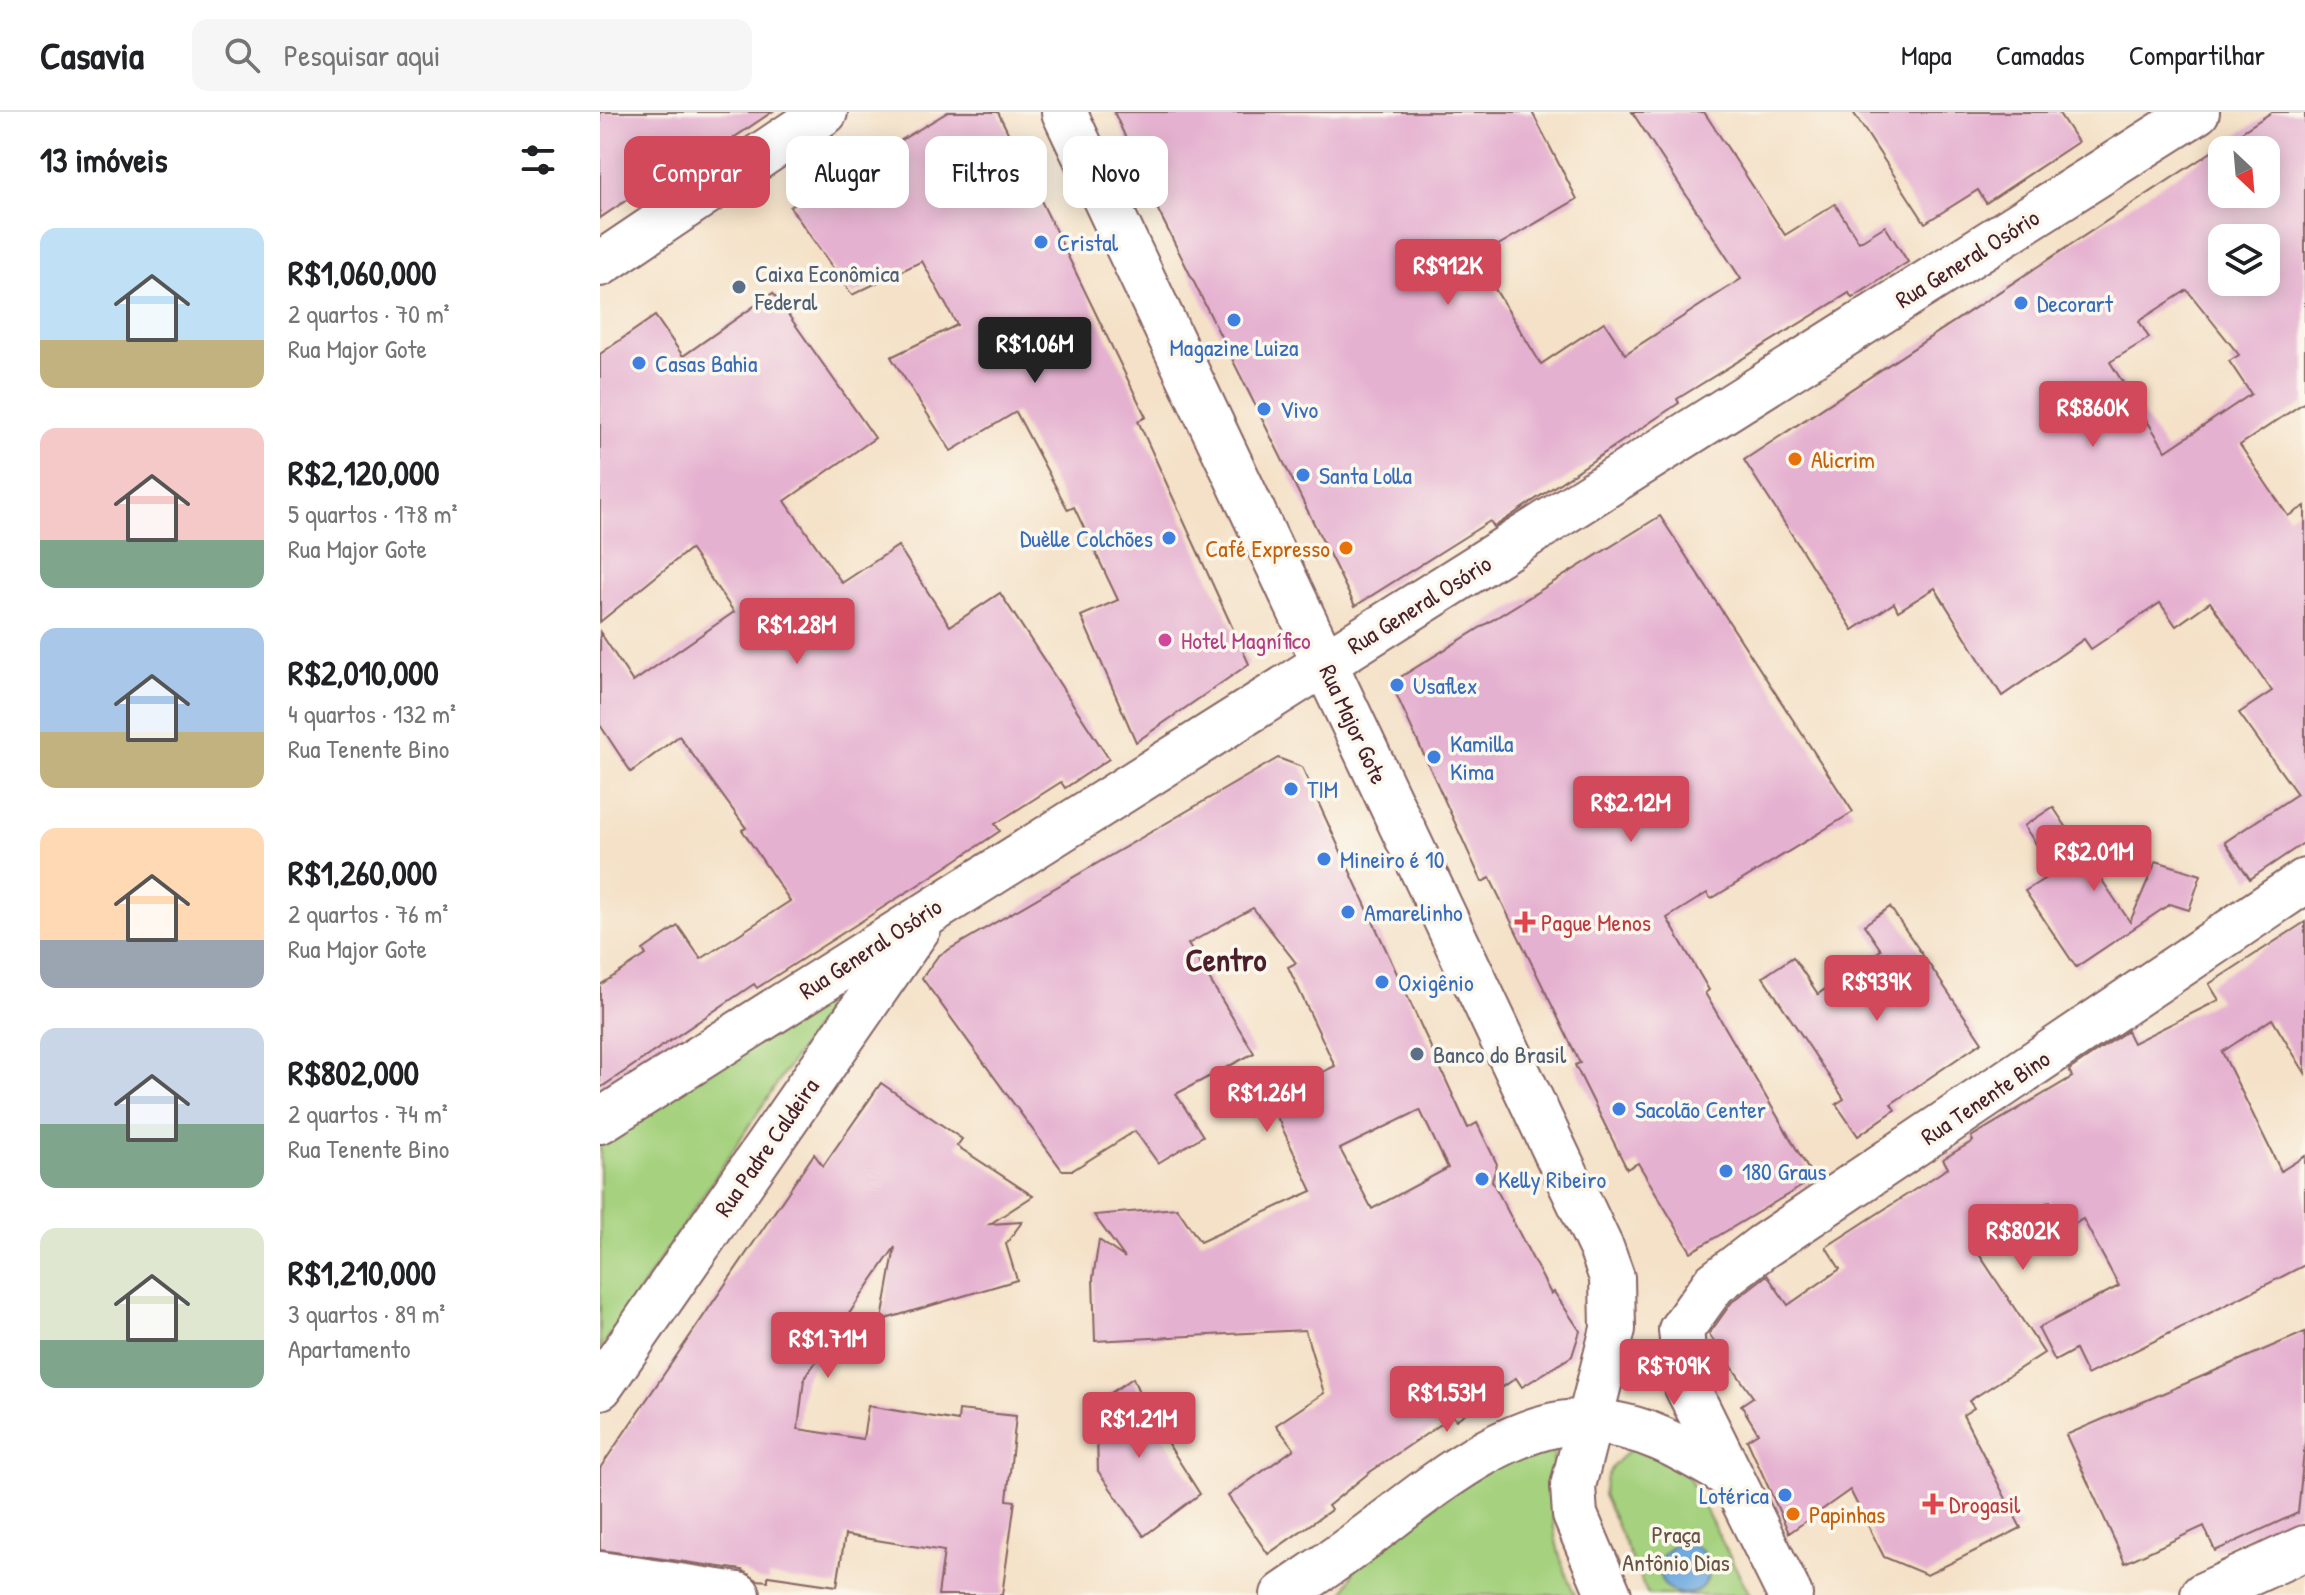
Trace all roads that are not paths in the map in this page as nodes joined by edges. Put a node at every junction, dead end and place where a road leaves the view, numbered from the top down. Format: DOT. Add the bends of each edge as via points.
graph roads {
  1 [pos="825,112"];
  2 [pos="1064,112"];
  3 [pos="2197,112"];
  4 [pos="600,264"];
  5 [pos="1325,663"];
  6 [pos="2305,881"];
  7 [pos="932,908"];
  8 [pos="600,1121"];
  9 [pos="600,1387"];
  10 [pos="1591,1421"];
  11 [pos="1728,1475"];
  12 [pos="2305,1548"];
  13 [pos="1349,1550"];
  14 [pos="600,1574"];
  15 [pos="738,1595"];
  16 [pos="1283,1595"];
  17 [pos="1325,1595"];
  18 [pos="1609,1595"];
  19 [pos="1790,1595"];
  20 [pos="2203,1595"];
  1 -- 4 [label="street"];
  2 -- 5 [label="street, Rua Major Gote"];
  3 -- 5 [label="street, Rua General Osório"];
  5 -- 7 [label="street, Rua General Osório"];
  5 -- 10 [label="street, Rua Major Gote" via="1612,1278 1613,1329"];
  6 -- 11 [label="street, Rua Tenente Bino" via="1714,1284 1681,1330 1687,1387"];
  7 -- 8 [label="street, Rua General Osório"];
  7 -- 9 [label="street, Rua Padre Caldeira"];
  10 -- 11 [label="street" via="1632,1428 1675,1444"];
  10 -- 13 [label="street" via="1543,1428 1465,1463"];
  10 -- 18 [label="street, Rua Major Gote" via="1573,1486 1575,1515"];
  11 -- 19 [label="street"];
  12 -- 20 [label="street"];
  13 -- 16 [label="street"];
  13 -- 17 [label="street"];
  14 -- 15 [label="street"];
}
